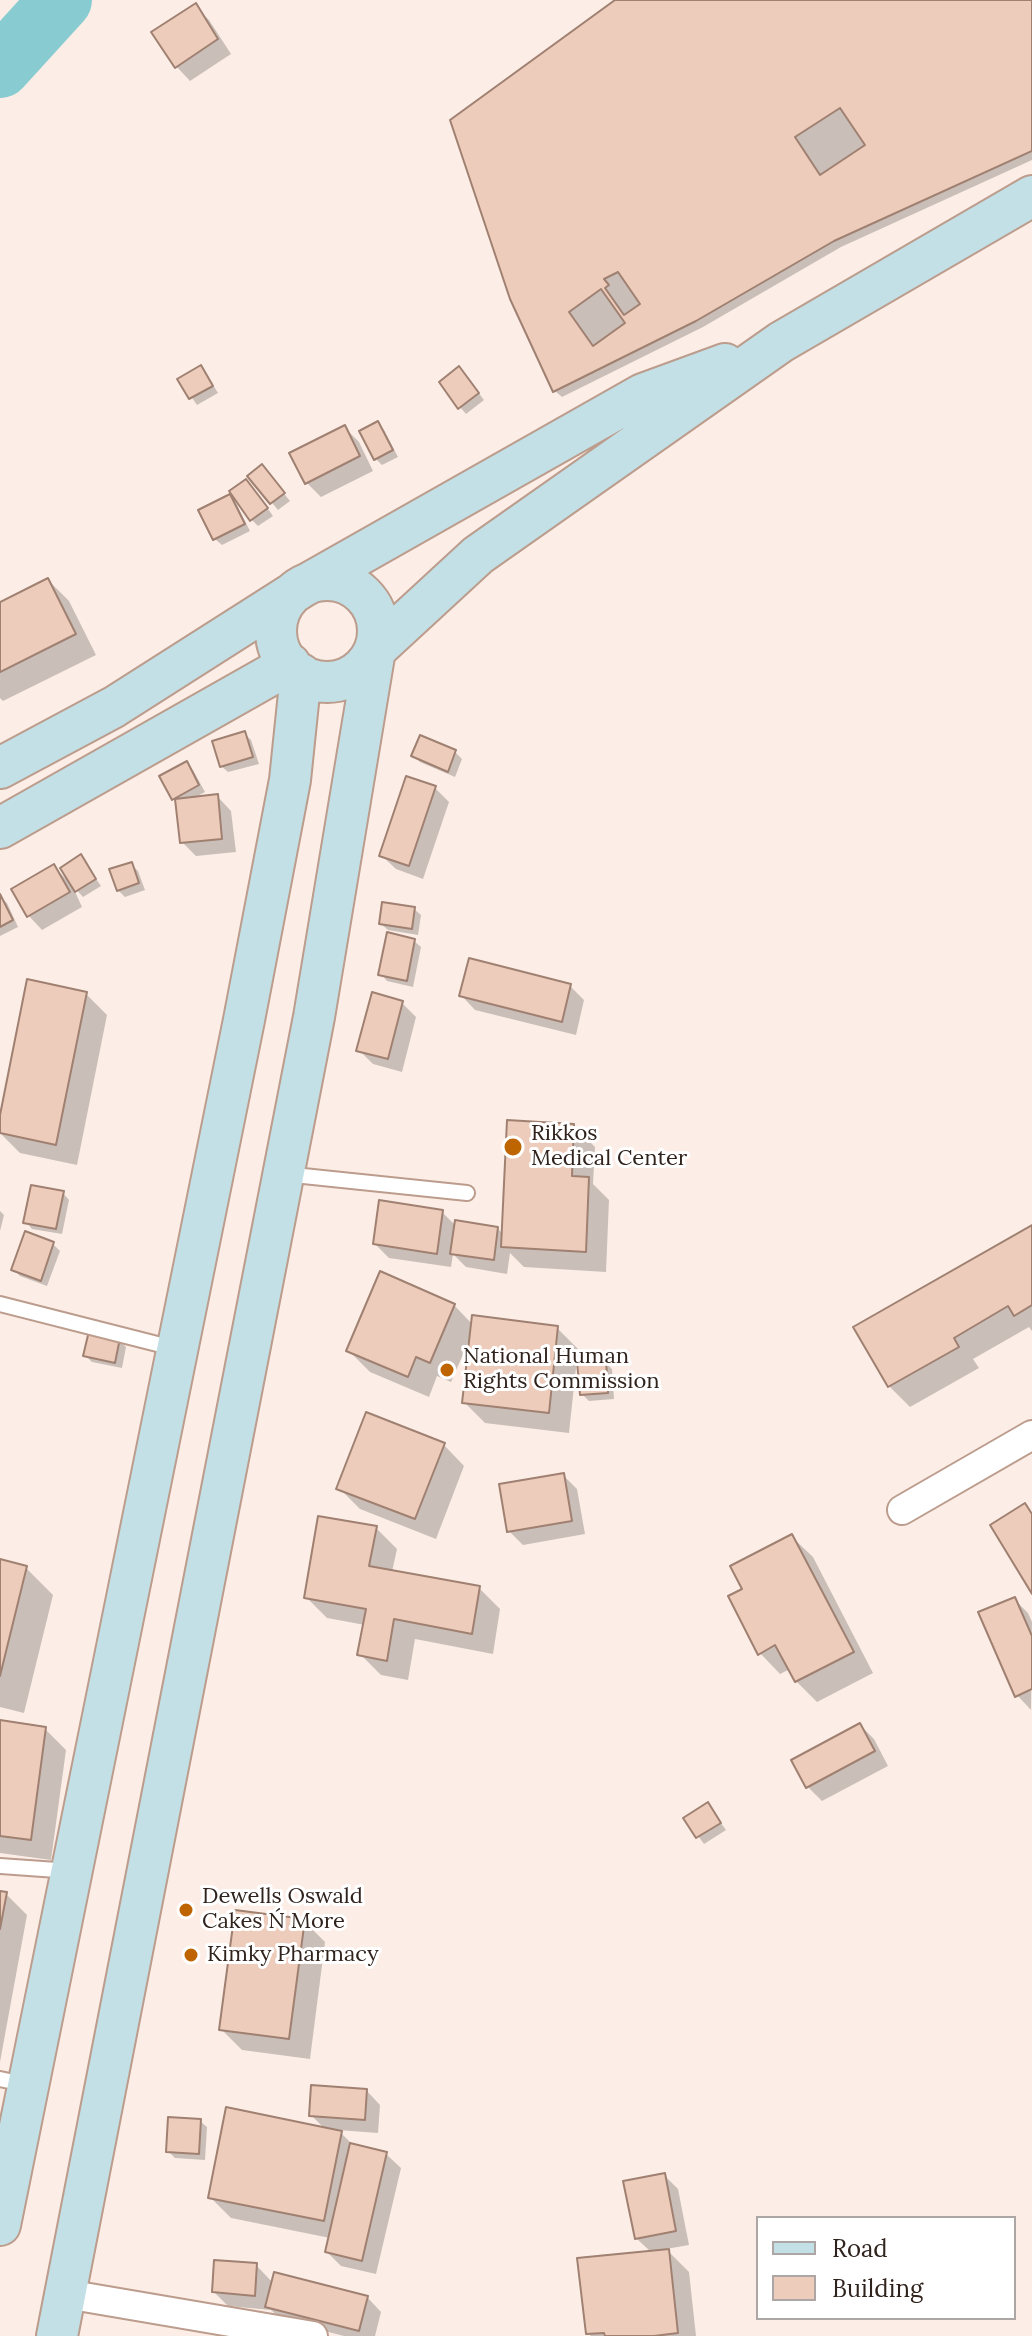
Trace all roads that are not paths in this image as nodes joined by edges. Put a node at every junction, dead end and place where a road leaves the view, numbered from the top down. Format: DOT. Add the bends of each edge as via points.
graph roads {
  1 [pos="1032,196"];
  2 [pos="781,342"];
  3 [pos="304,586"];
  4 [pos="375,650"];
  5 [pos="295,669"];
  6 [pos="0,768"];
  7 [pos="0,828"];
  8 [pos="283,1174"];
  9 [pos="467,1193"];
  10 [pos="0,1304"];
  11 [pos="178,1349"];
  12 [pos="1032,1435"];
  13 [pos="902,1510"];
  14 [pos="0,1866"];
  15 [pos="71,1871"];
  16 [pos="14,2082"];
  17 [pos="0,2225"];
  18 [pos="66,2294"];
  19 [pos="57,2336"];
  20 [pos="313,2336"];
  1 -- 2 [label="main road"];
  2 -- 3 [label="main road" via="643,394"];
  2 -- 4 [label="main road" via="478,555"];
  3 -- 4 [label="main road" via="334,581 362,593 377,619"];
  3 -- 5 [label="main road" via="285,603 277,628 282,653"];
  3 -- 6 [label="main road" via="114,707"];
  4 -- 5 [label="main road" via="357,673 343,679 314,680"];
  4 -- 8 [label="main road"];
  5 -- 7 [label="main road"];
  5 -- 11 [label="main road" via="290,780"];
  8 -- 9 [label="lane"];
  8 -- 18 [label="main road"];
  10 -- 11 [label="lane"];
  11 -- 15 [label="main road"];
  12 -- 13 [label="street"];
  14 -- 15 [label="lane"];
  15 -- 16 [label="main road"];
  16 -- 17 [label="main road"];
  18 -- 19 [label="main road"];
  18 -- 20 [label="street"];
}
